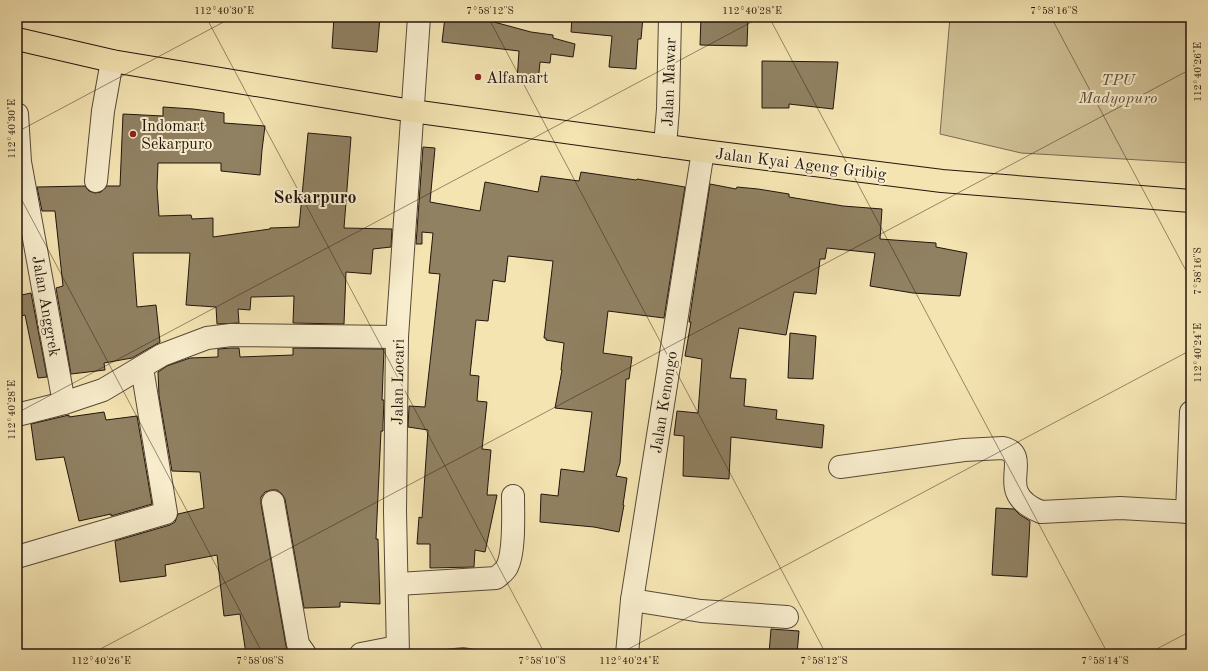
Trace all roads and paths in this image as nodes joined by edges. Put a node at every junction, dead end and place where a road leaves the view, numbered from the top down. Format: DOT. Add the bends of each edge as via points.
graph roads {
  1 [pos="419,17"];
  2 [pos="670,17"];
  3 [pos="17,39"];
  4 [pos="112,61"];
  5 [pos="412,111"];
  6 [pos="17,114"];
  7 [pos="665,146"];
  8 [pos="703,151"];
  9 [pos="96,181"];
  10 [pos="1191,201"];
  11 [pos="398,337"];
  12 [pos="142,368"];
  13 [pos="64,403"];
  14 [pos="1191,412"];
  15 [pos="17,414"];
  16 [pos="1190,443"];
  17 [pos="840,467"];
  18 [pos="514,496"];
  19 [pos="273,502"];
  20 [pos="1189,512"];
  21 [pos="17,556"];
  22 [pos="398,584"];
  23 [pos="632,600"];
  24 [pos="787,617"];
  25 [pos="398,652"];
  26 [pos="306,654"];
  27 [pos="361,654"];
  28 [pos="627,654"];
  1 -- 5 [label="street, Jalan Locari"];
  2 -- 7 [label="street, Jalan Mawar"];
  3 -- 4 [label="main road, Jalan Kyai Ageng Gribig"];
  4 -- 5 [label="main road, Jalan Kyai Ageng Gribig"];
  4 -- 9 [label="street"];
  5 -- 7 [label="main road, Jalan Kyai Ageng Gribig"];
  5 -- 11 [label="street, Jalan Locari"];
  6 -- 13 [label="street, Jalan Anggrek" via="20,162"];
  7 -- 8 [label="main road, Jalan Kyai Ageng Gribig"];
  8 -- 10 [label="main road, Jalan Kyai Ageng Gribig" via="942,181"];
  8 -- 23 [label="street, Jalan Kenongo"];
  11 -- 12 [label="street" via="231,335 207,338 162,355"];
  11 -- 22 [label="street, Jalan Locari" via="395,511"];
  12 -- 13 [label="street" via="103,390"];
  12 -- 21 [label="street" via="166,513"];
  13 -- 15 [label="street"];
  14 -- 16 [label="street"];
  16 -- 20 [label="street"];
  17 -- 20 [label="street" via="964,450 1003,448 1013,453 1016,461 1016,491 1030,507 1041,512 1120,508"];
  18 -- 22 [label="street" via="512,556 507,567 496,578"];
  19 -- 26 [label="street" via="298,644"];
  22 -- 25 [label="street, Jalan Locari"];
  23 -- 24 [label="street" via="701,612"];
  23 -- 28 [label="street, Jalan Kenongo"];
  25 -- 27 [label="street"];
}
